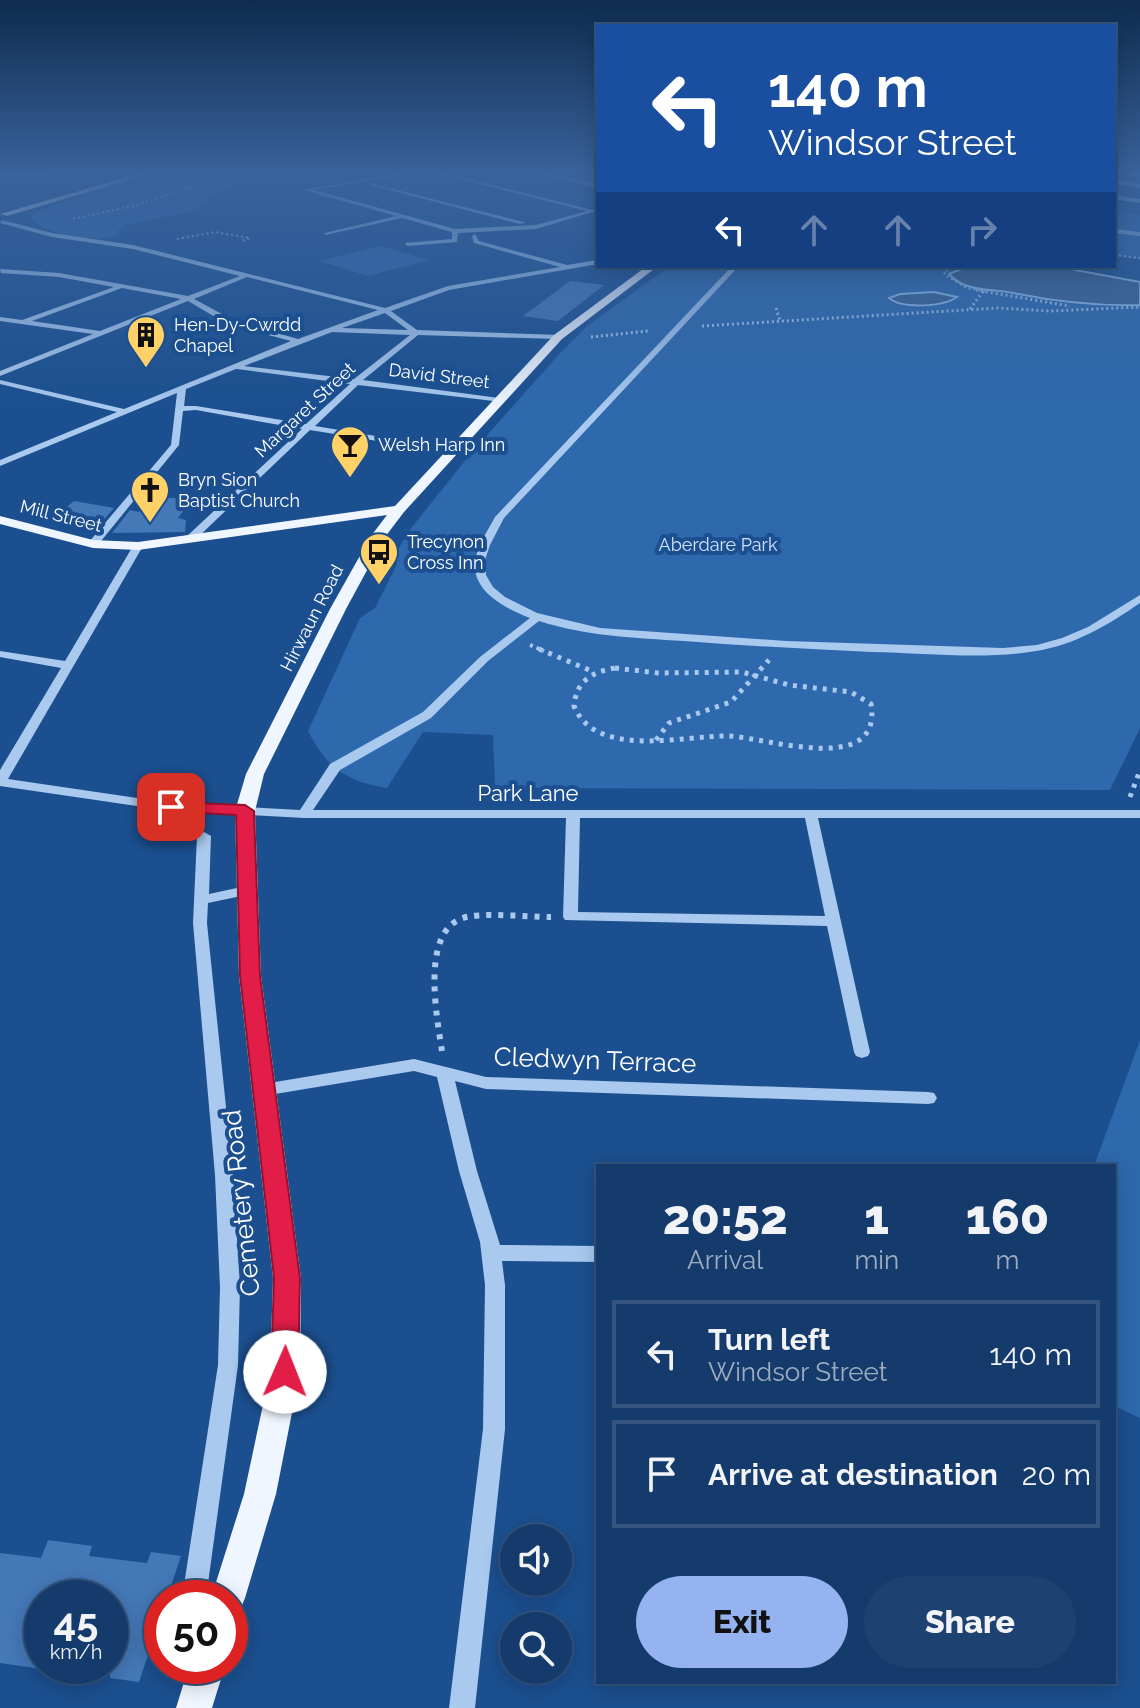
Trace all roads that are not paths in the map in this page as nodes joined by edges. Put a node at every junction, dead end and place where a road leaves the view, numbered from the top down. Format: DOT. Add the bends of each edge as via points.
graph roads {
  1 [pos="148,251"];
  2 [pos="508,251"];
  3 [pos="596,262"];
  4 [pos="569,267"];
  5 [pos="650,268"];
  6 [pos="734,268"];
  7 [pos="1,271"];
  8 [pos="247,275"];
  9 [pos="123,286"];
  10 [pos="188,298"];
  11 [pos="385,310"];
  12 [pos="0,319"];
  13 [pos="18,321"];
  14 [pos="0,326"];
  15 [pos="332,329"];
  16 [pos="414,332"];
  17 [pos="100,333"];
  18 [pos="560,336"];
  19 [pos="299,341"];
  20 [pos="233,367"];
  21 [pos="3,371"];
  22 [pos="357,381"];
  23 [pos="0,382"];
  24 [pos="182,388"];
  25 [pos="499,400"];
  26 [pos="179,409"];
  27 [pos="124,411"];
  28 [pos="309,428"];
  29 [pos="454,452"];
  30 [pos="0,463"];
  31 [pos="399,509"];
  32 [pos="0,520"];
  33 [pos="190,539"];
  34 [pos="93,544"];
  35 [pos="138,546"];
  36 [pos="1140,598"];
  37 [pos="538,617"];
  38 [pos="0,654"];
  39 [pos="66,665"];
  40 [pos="0,781"];
  41 [pos="245,811"];
  42 [pos="304,814"];
  43 [pos="1140,814"];
  44 [pos="573,815"];
  45 [pos="811,816"];
  46 [pos="204,836"];
  47 [pos="246,891"];
  48 [pos="201,900"];
  49 [pos="834,921"];
  50 [pos="862,1052"];
  51 [pos="444,1072"];
  52 [pos="263,1090"];
  53 [pos="928,1098"];
  54 [pos="491,1253"];
  55 [pos="596,1254"];
  56 [pos="197,1580"];
  57 [pos="234,1580"];
  58 [pos="462,1708"];
  1 -- 8 [label="street"];
  2 -- 4 [label="street"];
  3 -- 4 [label="street"];
  4 -- 11 [label="street" via="448,288"];
  5 -- 18 [label="main road, Hirwaun Road"];
  6 -- 37 [label="street" via="500,517 482,554 481,575 495,593"];
  7 -- 9 [label="street"];
  8 -- 10 [label="street"];
  8 -- 11 [label="street"];
  9 -- 10 [label="street"];
  9 -- 13 [label="street"];
  10 -- 17 [label="street"];
  10 -- 19 [label="street" via="230,322"];
  11 -- 15 [label="street"];
  11 -- 16 [label="street"];
  12 -- 13 [label="street"];
  13 -- 14 [label="street"];
  13 -- 17 [label="street"];
  15 -- 16 [label="street"];
  15 -- 19 [label="street"];
  16 -- 18 [label="street"];
  16 -- 22 [label="street, Margaret Street"];
  17 -- 21 [label="street"];
  18 -- 25 [label="main road, Hirwaun Road"];
  19 -- 20 [label="street"];
  20 -- 22 [label="street, David Street"];
  20 -- 24 [label="street"];
  22 -- 25 [label="street, David Street"];
  22 -- 28 [label="street, Margaret Street"];
  23 -- 27 [label="street"];
  24 -- 26 [label="street"];
  24 -- 27 [label="street"];
  25 -- 29 [label="main road, Hirwaun Road"];
  26 -- 28 [label="street"];
  26 -- 34 [label="street" via="175,445"];
  27 -- 30 [label="street"];
  28 -- 29 [label="street"];
  28 -- 33 [label="street, Margaret Street"];
  29 -- 31 [label="main road, Hirwaun Road"];
  31 -- 33 [label="main road, Mill Street"];
  31 -- 41 [label="main road, Hirwaun Road" via="338,609 255,774"];
  32 -- 34 [label="main road, Mill Street"];
  33 -- 35 [label="main road, Mill Street"];
  34 -- 35 [label="main road, Mill Street"];
  35 -- 39 [label="street"];
  36 -- 37 [label="street" via="1095,630 1038,648 991,651 600,631"];
  37 -- 42 [label="street" via="427,715 335,767"];
  38 -- 39 [label="street"];
  39 -- 40 [label="street"];
  40 -- 41 [label="street, Park Lane" via="171,807"];
  41 -- 42 [label="street, Park Lane"];
  41 -- 47 [label="main road, Cemetery Road"];
  42 -- 44 [label="street, Park Lane"];
  43 -- 45 [label="street, Park Lane"];
  44 -- 45 [label="street, Park Lane"];
  44 -- 49 [label="street" via="570,917"];
  45 -- 49 [label="street"];
  46 -- 48 [label="street, Cemetery Road"];
  47 -- 48 [label="street"];
  47 -- 52 [label="main road, Cemetery Road"];
  48 -- 56 [label="street, Cemetery Road" via="230,1287 228,1365"];
  49 -- 50 [label="street"];
  51 -- 52 [label="street, Cledwyn Terrace" via="414,1065"];
  51 -- 53 [label="street, Cledwyn Terrace" via="486,1083"];
  51 -- 54 [label="street"];
  52 -- 57 [label="main road, Cemetery Road" via="287,1278 285,1372 260,1494"];
  54 -- 55 [label="street"];
  54 -- 58 [label="street" via="494,1429"];
}
